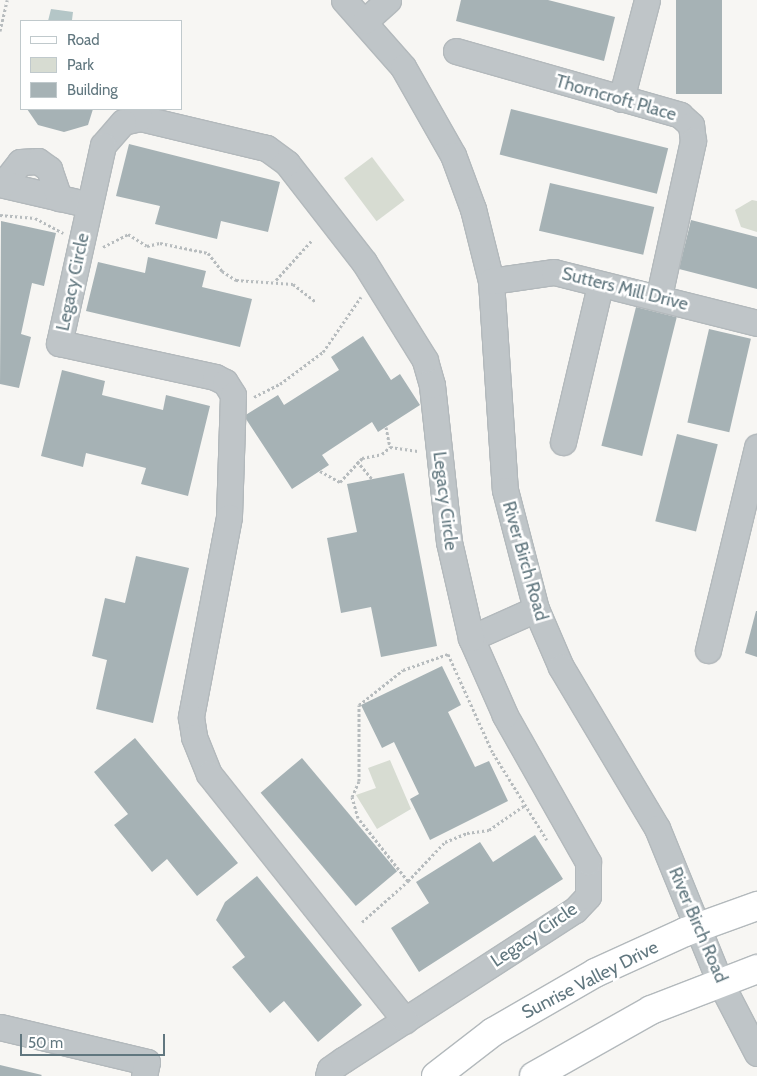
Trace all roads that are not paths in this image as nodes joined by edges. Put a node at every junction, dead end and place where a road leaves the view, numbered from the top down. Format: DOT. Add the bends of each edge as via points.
graph roads {
  1 [pos="344,0"];
  2 [pos="388,0"];
  3 [pos="647,0"];
  4 [pos="365,21"];
  5 [pos="456,51"];
  6 [pos="621,100"];
  7 [pos="2,184"];
  8 [pos="90,205"];
  9 [pos="490,280"];
  10 [pos="600,284"];
  11 [pos="659,296"];
  12 [pos="757,323"];
  13 [pos="563,442"];
  14 [pos="757,447"];
  15 [pos="536,610"];
  16 [pos="471,638"];
  17 [pos="708,650"];
  18 [pos="757,906"];
  19 [pos="698,927"];
  20 [pos="757,969"];
  21 [pos="720,982"];
  22 [pos="405,1020"];
  23 [pos="0,1027"];
  24 [pos="757,1054"];
  25 [pos="144,1076"];
  26 [pos="328,1076"];
  27 [pos="436,1076"];
  28 [pos="534,1076"];
  1 -- 4 [label="street, River Birch Road"];
  2 -- 4 [label="street"];
  3 -- 6 [label="street"];
  4 -- 9 [label="street, River Birch Road" via="404,67 453,155 473,209"];
  5 -- 6 [label="street, Thorncroft Place"];
  6 -- 11 [label="street, Thorncroft Place" via="680,115 691,124 693,141"];
  7 -- 8 [label="street"];
  8 -- 16 [label="street, Legacy Circle" via="102,145 123,122 140,118 266,148 287,163 379,285 425,360 432,385 449,542"];
  8 -- 22 [label="street, Legacy Circle" via="59,342 215,377 225,382 233,398 229,517 191,717 194,737 208,774"];
  9 -- 10 [label="street, Sutters Mill Drive" via="554,272"];
  9 -- 15 [label="street, River Birch Road" via="505,490"];
  10 -- 11 [label="street, Sutters Mill Drive"];
  10 -- 13 [label="street"];
  11 -- 12 [label="street, Sutters Mill Drive"];
  14 -- 17 [label="street"];
  15 -- 16 [label="street"];
  15 -- 19 [label="street, River Birch Road" via="561,667 643,801"];
  16 -- 22 [label="street, Legacy Circle" via="505,716 588,862 588,896 575,910"];
  18 -- 19 [label="main road, Sunrise Valley Drive"];
  19 -- 21 [label="street, River Birch Road"];
  19 -- 27 [label="main road, Sunrise Valley Drive" via="552,997 493,1032"];
  20 -- 21 [label="main road"];
  21 -- 24 [label="street, River Birch Road"];
  21 -- 28 [label="main road" via="616,1027"];
  22 -- 26 [label="street, Legacy Circle" via="330,1070"];
  23 -- 25 [label="street" via="147,1062"];
}
